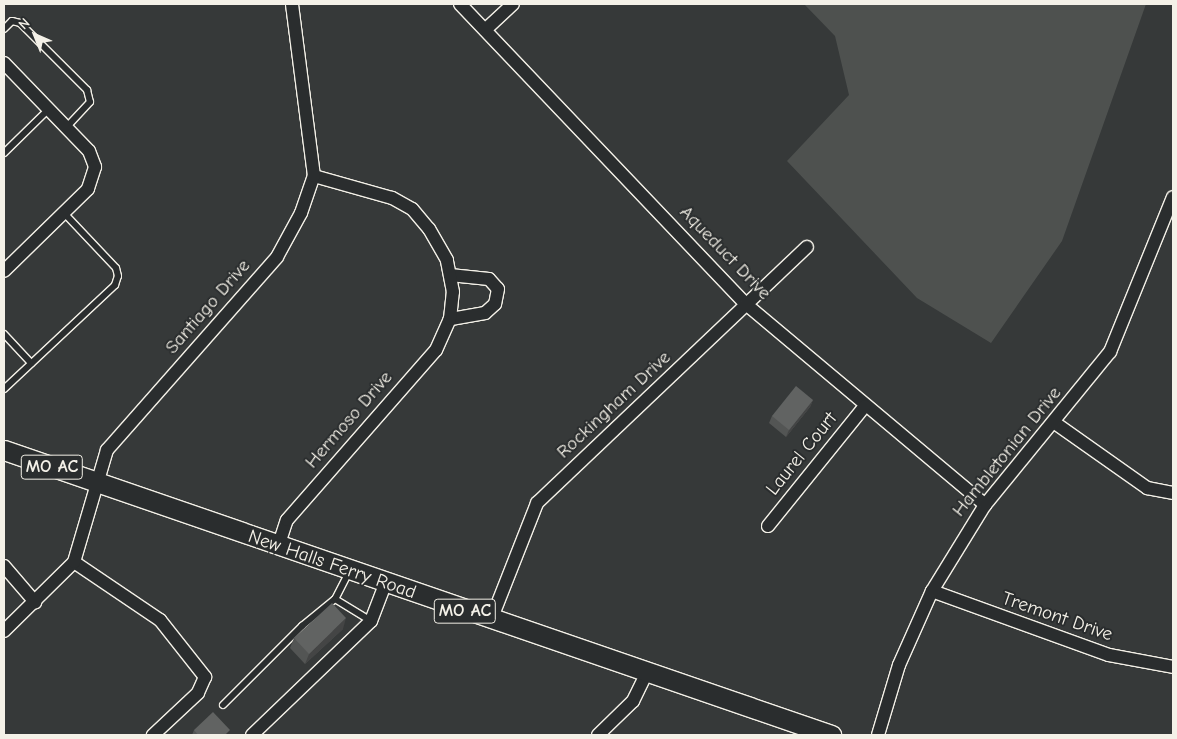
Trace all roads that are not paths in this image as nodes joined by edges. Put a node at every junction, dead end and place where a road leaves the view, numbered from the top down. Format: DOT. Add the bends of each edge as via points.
graph roads {
  1 [pos="288,4"];
  2 [pos="460,4"];
  3 [pos="513,4"];
  4 [pos="4,28"];
  5 [pos="485,30"];
  6 [pos="4,63"];
  7 [pos="49,110"];
  8 [pos="66,128"];
  9 [pos="4,153"];
  10 [pos="314,176"];
  11 [pos="1173,197"];
  12 [pos="64,213"];
  13 [pos="807,247"];
  14 [pos="4,271"];
  15 [pos="450,275"];
  16 [pos="747,305"];
  17 [pos="450,319"];
  18 [pos="4,334"];
  19 [pos="31,362"];
  20 [pos="4,389"];
  21 [pos="865,406"];
  22 [pos="1055,423"];
  23 [pos="4,450"];
  24 [pos="100,484"];
  25 [pos="1173,492"];
  26 [pos="985,505"];
  27 [pos="768,526"];
  28 [pos="278,547"];
  29 [pos="74,562"];
  30 [pos="4,566"];
  31 [pos="350,572"];
  32 [pos="385,584"];
  33 [pos="932,591"];
  34 [pos="336,599"];
  35 [pos="34,602"];
  36 [pos="491,620"];
  37 [pos="371,621"];
  38 [pos="4,631"];
  39 [pos="1173,666"];
  40 [pos="646,674"];
  41 [pos="223,705"];
  42 [pos="153,735"];
  43 [pos="252,735"];
  44 [pos="598,735"];
  45 [pos="831,735"];
  46 [pos="878,735"];
  1 -- 10 [label="street, Santiago Drive" via="311,124"];
  2 -- 5 [label="street, Aqueduct Drive"];
  3 -- 5 [label="street"];
  4 -- 8 [label="lane" via="12,21 20,23 87,90 90,102"];
  5 -- 16 [label="street, Aqueduct Drive"];
  6 -- 7 [label="street"];
  7 -- 8 [label="street"];
  7 -- 9 [label="lane"];
  8 -- 12 [label="street" via="89,151 95,167 88,189"];
  10 -- 15 [label="street, Hermoso Drive" via="392,198 412,209 429,228"];
  10 -- 24 [label="street, Santiago Drive" via="278,257 107,450"];
  11 -- 22 [label="street, Hambletonian Drive" via="1110,352"];
  12 -- 14 [label="street"];
  12 -- 19 [label="lane" via="116,268 118,276 114,285"];
  13 -- 16 [label="street, Rockingham Drive"];
  15 -- 17 [label="street, Hermoso Drive"];
  15 -- 17 [label="street" via="489,280 498,289 495,304 485,313"];
  16 -- 21 [label="street, Aqueduct Drive"];
  16 -- 36 [label="street, Rockingham Drive" via="538,503"];
  17 -- 28 [label="street, Hermoso Drive" via="436,350 288,520"];
  18 -- 19 [label="lane"];
  19 -- 20 [label="lane"];
  21 -- 26 [label="street, Aqueduct Drive"];
  21 -- 27 [label="street, Laurel Court"];
  22 -- 25 [label="street" via="1147,488"];
  22 -- 26 [label="street, Hambletonian Drive"];
  23 -- 24 [label="main road, New Halls Ferry Road / MO AC"];
  24 -- 28 [label="main road, New Halls Ferry Road / MO AC"];
  24 -- 29 [label="street, Santiago Drive"];
  26 -- 33 [label="street, Hambletonian Drive"];
  28 -- 31 [label="main road, New Halls Ferry Road / MO AC"];
  29 -- 35 [label="street, Santiago Drive"];
  29 -- 42 [label="street" via="160,620 205,677 198,694"];
  30 -- 35 [label="street"];
  31 -- 32 [label="main road, New Halls Ferry Road / MO AC"];
  31 -- 34 [label="lane"];
  32 -- 36 [label="main road, New Halls Ferry Road / MO AC"];
  32 -- 37 [label="street"];
  33 -- 39 [label="street, Tremont Drive" via="1109,656"];
  33 -- 46 [label="street, Hambletonian Drive" via="899,665"];
  34 -- 37 [label="lane"];
  34 -- 41 [label="lane" via="302,626"];
  35 -- 38 [label="street, Santiago Drive"];
  36 -- 40 [label="main road, New Halls Ferry Road / MO AC"];
  37 -- 43 [label="street"];
  40 -- 44 [label="street" via="633,701"];
  40 -- 45 [label="main road, New Halls Ferry Road / MO AC"];
}
